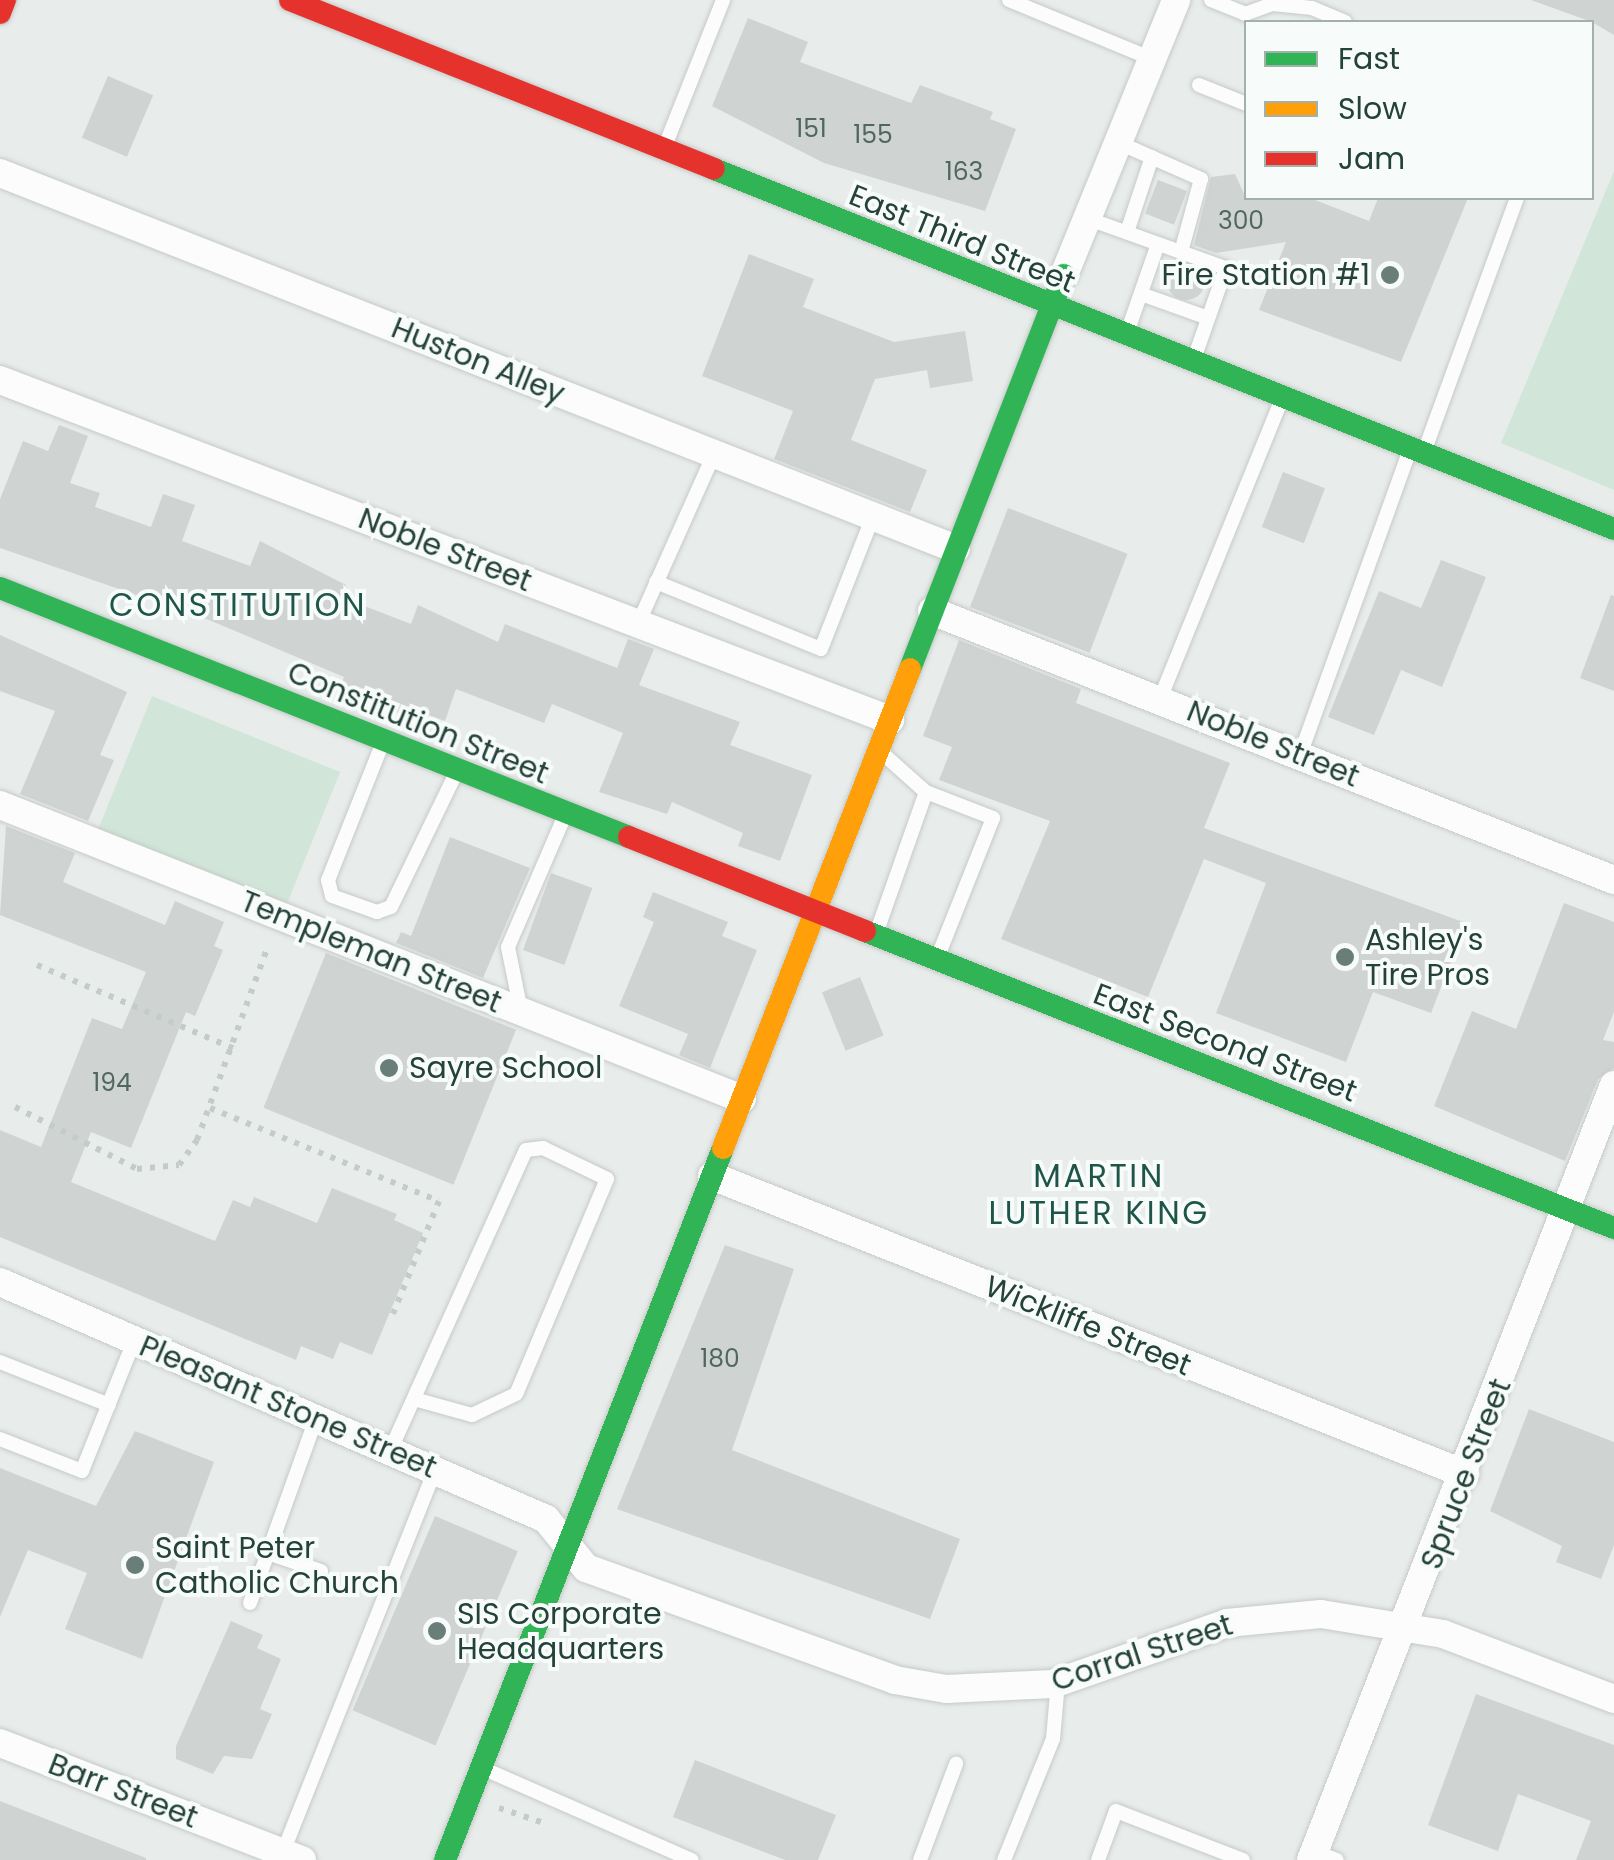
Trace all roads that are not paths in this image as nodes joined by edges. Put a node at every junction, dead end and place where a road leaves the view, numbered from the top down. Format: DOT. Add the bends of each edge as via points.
graph roads {
  1 [pos="5,0"];
  2 [pos="290,0"];
  3 [pos="723,0"];
  4 [pos="1009,0"];
  5 [pos="1176,0"];
  6 [pos="1211,0"];
  7 [pos="0,13"];
  8 [pos="1341,20"];
  9 [pos="1152,59"];
  10 [pos="1199,85"];
  11 [pos="1244,103"];
  12 [pos="1117,142"];
  13 [pos="663,151"];
  14 [pos="1152,157"];
  15 [pos="0,173"];
  16 [pos="1516,200"];
  17 [pos="1086,218"];
  18 [pos="1128,232"];
  19 [pos="1158,244"];
  20 [pos="1181,252"];
  21 [pos="1064,274"];
  22 [pos="1141,294"];
  23 [pos="1051,306"];
  24 [pos="1208,318"];
  25 [pos="1127,336"];
  26 [pos="1193,362"];
  27 [pos="0,380"];
  28 [pos="1283,397"];
  29 [pos="1417,450"];
  30 [pos="714,454"];
  31 [pos="873,516"];
  32 [pos="1614,529"];
  33 [pos="956,549"];
  34 [pos="656,582"];
  35 [pos="0,588"];
  36 [pos="932,611"];
  37 [pos="638,624"];
  38 [pos="1160,700"];
  39 [pos="890,720"];
  40 [pos="384,741"];
  41 [pos="878,751"];
  42 [pos="1300,755"];
  43 [pos="457,770"];
  44 [pos="926,792"];
  45 [pos="0,805"];
  46 [pos="565,814"];
  47 [pos="1614,880"];
  48 [pos="814,913"];
  49 [pos="874,938"];
  50 [pos="936,962"];
  51 [pos="521,1012"];
  52 [pos="1614,1085"];
  53 [pos="742,1099"];
  54 [pos="712,1176"];
  55 [pos="1566,1208"];
  56 [pos="1614,1228"];
  57 [pos="0,1282"];
  58 [pos="134,1340"];
  59 [pos="0,1362"];
  60 [pos="414,1399"];
  61 [pos="108,1405"];
  62 [pos="316,1419"];
  63 [pos="0,1439"];
  64 [pos="390,1451"];
  65 [pos="435,1471"];
  66 [pos="1465,1474"];
  67 [pos="569,1543"];
  68 [pos="268,1553"];
  69 [pos="321,1571"];
  70 [pos="250,1602"];
  71 [pos="1408,1626"];
  72 [pos="1058,1682"];
  73 [pos="1614,1699"];
  74 [pos="0,1743"];
  75 [pos="956,1764"];
  76 [pos="482,1768"];
  77 [pos="292,1856"];
  78 [pos="1321,1858"];
  79 [pos="445,1860"];
  80 [pos="692,1860"];
  81 [pos="920,1860"];
  82 [pos="1004,1860"];
  83 [pos="1098,1860"];
  84 [pos="1243,1860"];
  1 -- 7 [label="street"];
  2 -- 13 [label="street, East Third Street"];
  3 -- 13 [label="lane"];
  4 -- 9 [label="lane"];
  5 -- 9 [label="street"];
  6 -- 8 [label="lane" via="1245,14 1273,4 1312,8"];
  9 -- 12 [label="street"];
  10 -- 11 [label="lane"];
  12 -- 14 [label="lane"];
  12 -- 17 [label="street"];
  13 -- 23 [label="street, East Third Street"];
  14 -- 18 [label="lane"];
  14 -- 20 [label="lane" via="1200,178"];
  15 -- 30 [label="street, Huston Alley"];
  16 -- 29 [label="lane"];
  17 -- 18 [label="lane"];
  17 -- 21 [label="street"];
  18 -- 19 [label="lane"];
  19 -- 20 [label="lane"];
  19 -- 22 [label="lane"];
  20 -- 24 [label="lane" via="1226,268"];
  21 -- 23 [label="street"];
  22 -- 24 [label="lane"];
  22 -- 25 [label="lane"];
  23 -- 25 [label="street, East Third Street"];
  23 -- 33 [label="street"];
  24 -- 26 [label="lane"];
  25 -- 26 [label="street, East Third Street"];
  26 -- 28 [label="street, East Third Street"];
  27 -- 37 [label="street, Noble Street"];
  28 -- 29 [label="street, East Third Street"];
  28 -- 38 [label="lane"];
  29 -- 32 [label="street, East Third Street"];
  29 -- 42 [label="lane"];
  30 -- 31 [label="street, Huston Alley"];
  30 -- 34 [label="lane"];
  31 -- 33 [label="street, Huston Alley"];
  31 -- 34 [label="lane" via="821,648"];
  33 -- 36 [label="street"];
  34 -- 37 [label="lane"];
  35 -- 40 [label="street, Constitution Street"];
  36 -- 38 [label="street, Noble Street"];
  36 -- 39 [label="street"];
  37 -- 39 [label="street, Noble Street"];
  38 -- 42 [label="street, Noble Street"];
  39 -- 41 [label="street"];
  40 -- 43 [label="street, Constitution Street"];
  40 -- 43 [label="lane" via="328,880 332,896 377,912 391,907"];
  41 -- 44 [label="lane" via="902,763"];
  41 -- 48 [label="street"];
  42 -- 47 [label="street, Noble Street"];
  43 -- 46 [label="street, Constitution Street"];
  44 -- 49 [label="lane"];
  44 -- 50 [label="lane" via="993,818"];
  45 -- 51 [label="street, Templeman Street"];
  46 -- 48 [label="street, Constitution Street"];
  46 -- 51 [label="lane" via="508,946"];
  48 -- 49 [label="street, East Second Street"];
  48 -- 53 [label="street"];
  49 -- 50 [label="street, East Second Street"];
  50 -- 55 [label="street, East Second Street"];
  51 -- 53 [label="street, Templeman Street"];
  52 -- 55 [label="street, Spruce Street"];
  53 -- 54 [label="street"];
  54 -- 66 [label="street, Wickliffe Street"];
  54 -- 67 [label="street"];
  55 -- 56 [label="street, East Second Street"];
  55 -- 66 [label="street, Spruce Street"];
  57 -- 58 [label="street, Pleasant Stone Street"];
  58 -- 61 [label="lane"];
  58 -- 62 [label="street, Pleasant Stone Street"];
  59 -- 61 [label="lane"];
  60 -- 60 [label="lane" via="472,1415 516,1394 607,1179 543,1148 526,1150"];
  60 -- 64 [label="lane"];
  61 -- 63 [label="lane" via="82,1471"];
  62 -- 64 [label="street, Pleasant Stone Street"];
  62 -- 68 [label="lane"];
  64 -- 65 [label="street, Pleasant Stone Street"];
  65 -- 67 [label="street, Pleasant Stone Street" via="546,1519"];
  65 -- 77 [label="lane"];
  66 -- 71 [label="street, Spruce Street"];
  67 -- 72 [label="street, Corral Street" via="586,1568 850,1668 938,1688"];
  67 -- 76 [label="street"];
  68 -- 69 [label="lane"];
  68 -- 70 [label="lane"];
  71 -- 72 [label="street, Corral Street" via="1277,1615 1227,1624"];
  71 -- 73 [label="street, Corral Street"];
  71 -- 78 [label="street, Spruce Street"];
  72 -- 82 [label="lane" via="1053,1739"];
  74 -- 77 [label="street, Barr Street"];
  75 -- 81 [label="lane"];
  76 -- 79 [label="street"];
  76 -- 80 [label="lane"];
  83 -- 84 [label="lane" via="1116,1811"];
}
